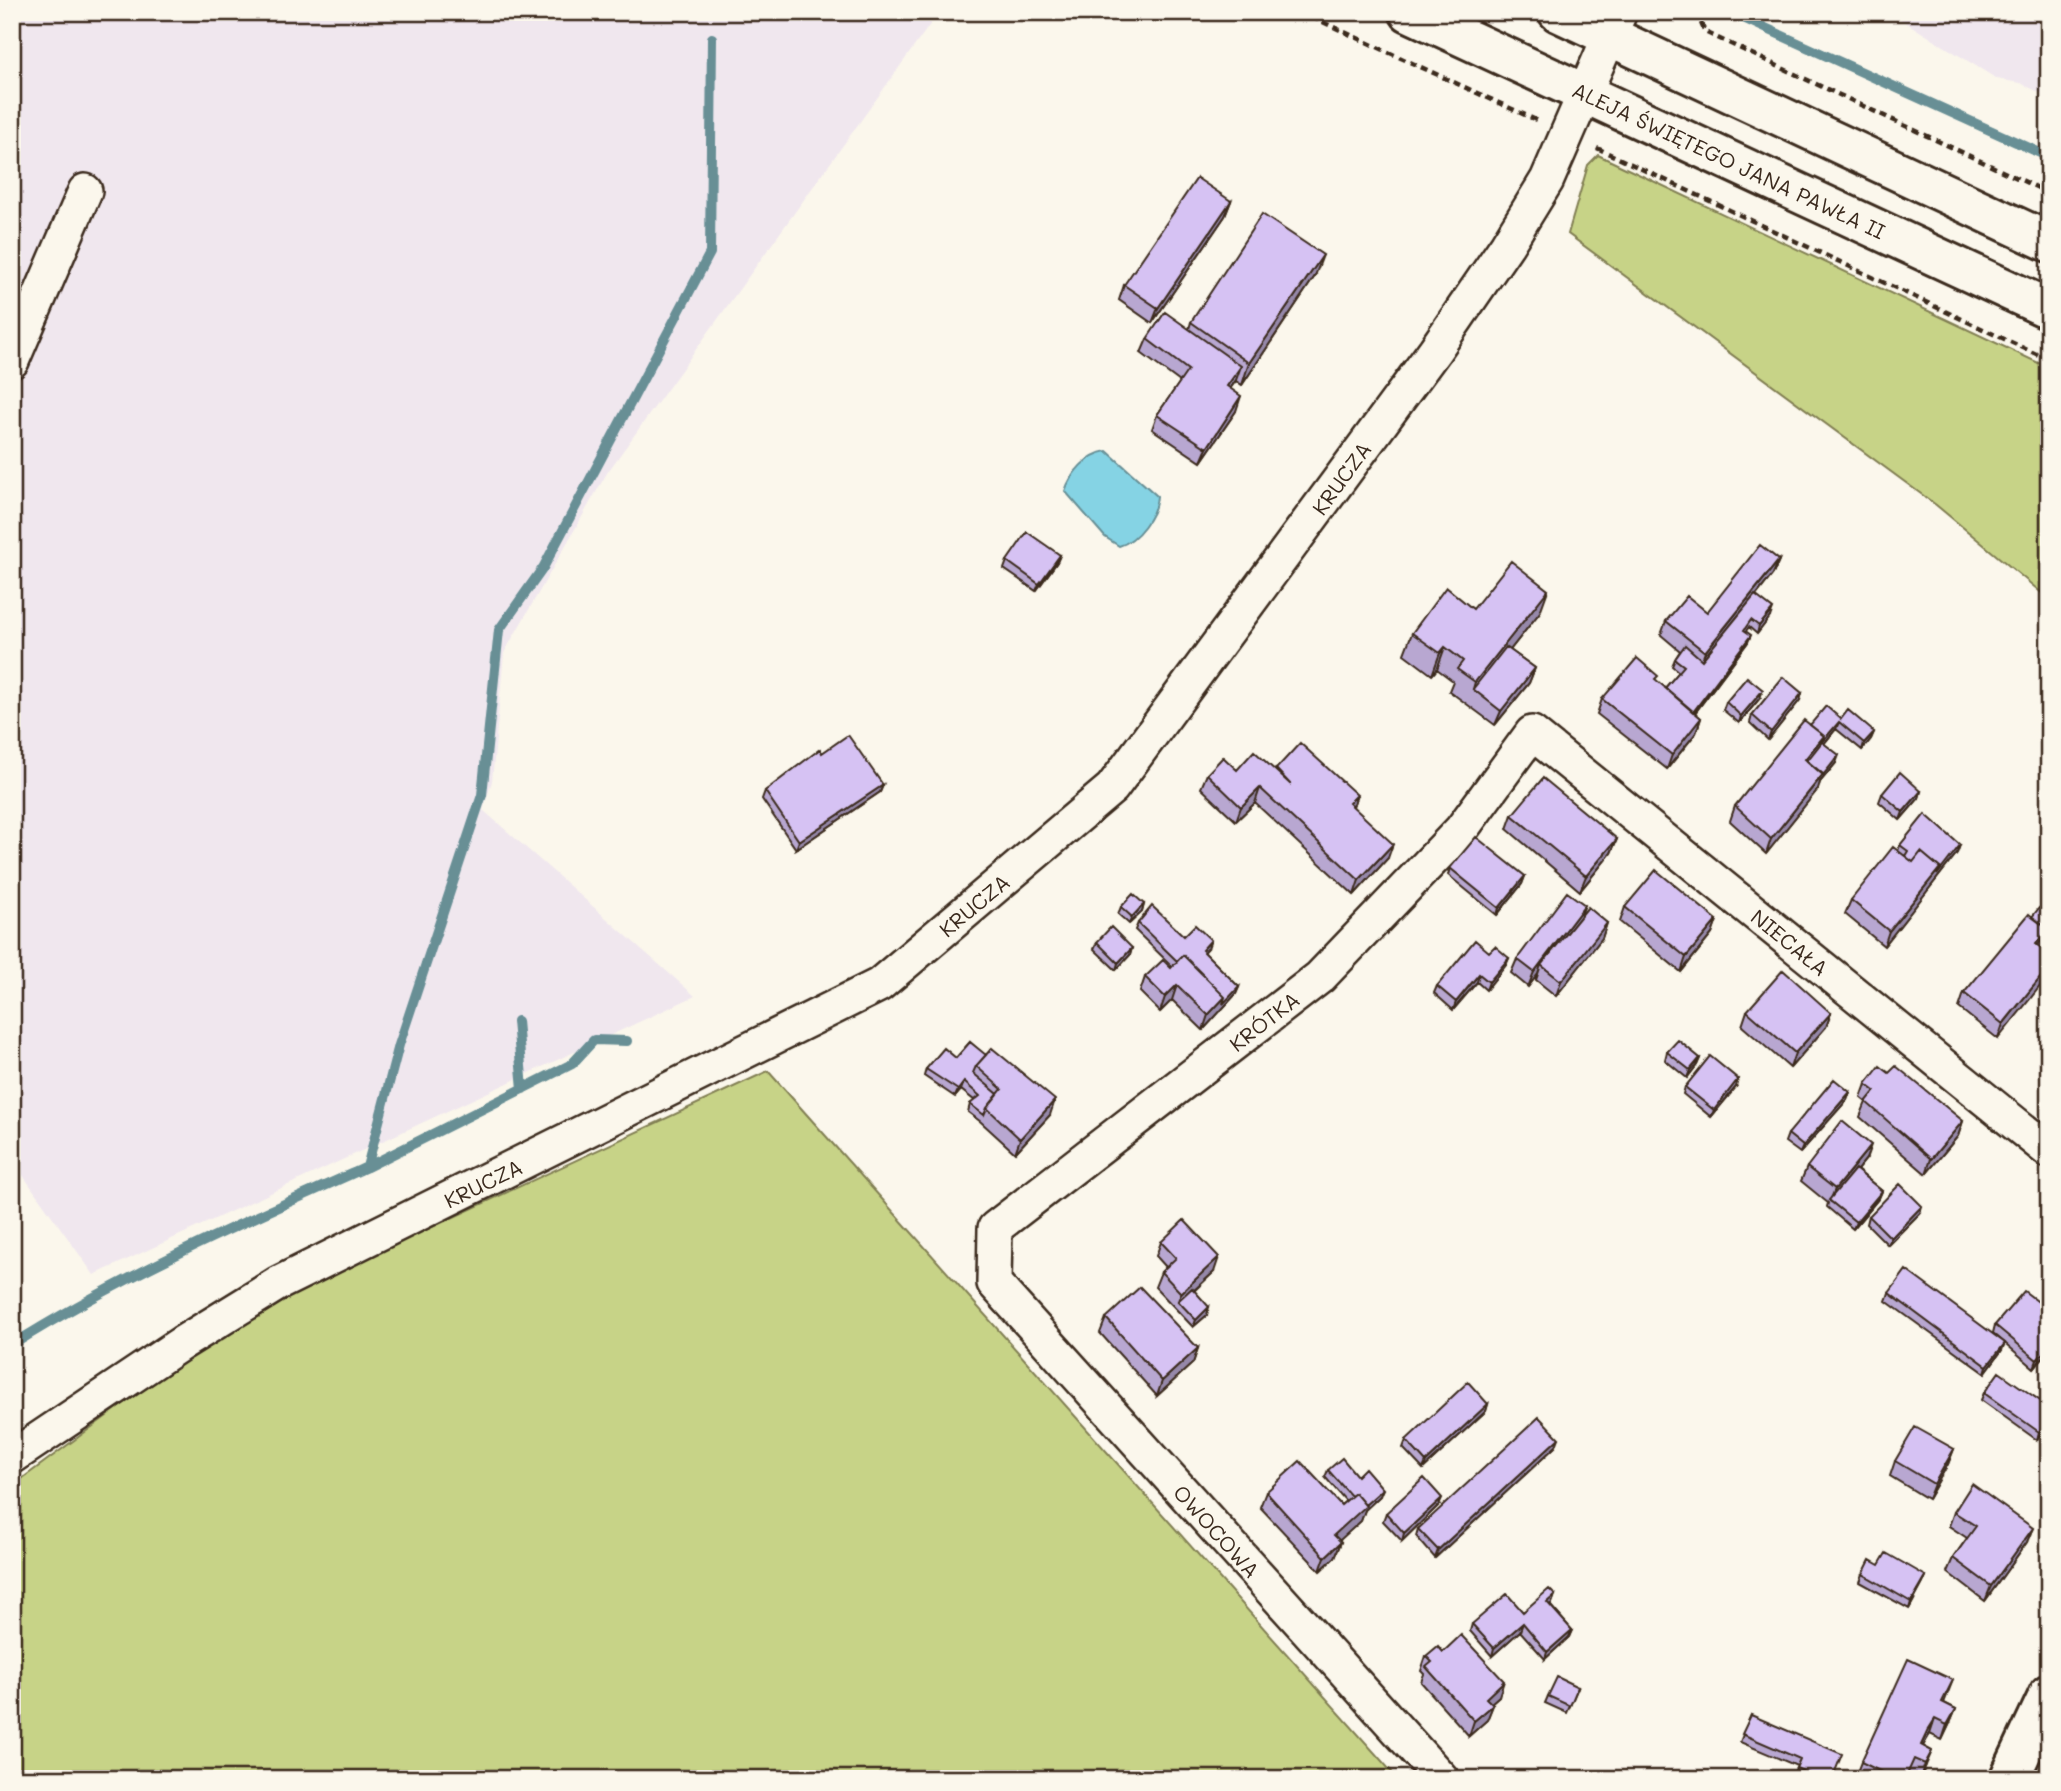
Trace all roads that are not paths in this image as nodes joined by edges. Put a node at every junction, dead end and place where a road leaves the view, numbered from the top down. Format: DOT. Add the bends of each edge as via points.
graph roads {
  1 [pos="1409,12"];
  2 [pos="1558,12"];
  3 [pos="1615,24"];
  4 [pos="1585,93"];
  5 [pos="85,191"];
  6 [pos="2049,242"];
  7 [pos="2049,309"];
  8 [pos="12,361"];
  9 [pos="1532,733"];
  10 [pos="2049,1151"];
  11 [pos="994,1283"];
  12 [pos="12,1457"];
  13 [pos="2049,1694"];
  14 [pos="1442,1779"];
  15 [pos="2009,1779"];
  1 -- 4 [label="main road, ALEJA ŚWIĘTEGO JANA PAWŁA II"];
  2 -- 3 [label="main road"];
  3 -- 4 [label="street, KRUCZA"];
  3 -- 6 [label="main road"];
  4 -- 7 [label="main road, ALEJA ŚWIĘTEGO JANA PAWŁA II"];
  4 -- 12 [label="street, KRUCZA" via="1547,180 1507,245 1435,350 1112,788 880,985 279,1283"];
  5 -- 8 [label="street"];
  9 -- 10 [label="street, NIECAŁA"];
  9 -- 11 [label="street, KRÓTKA" via="1461,830 1320,977 995,1228"];
  11 -- 14 [label="street, OWOCOWA"];
  13 -- 15 [label="main road"];
}
